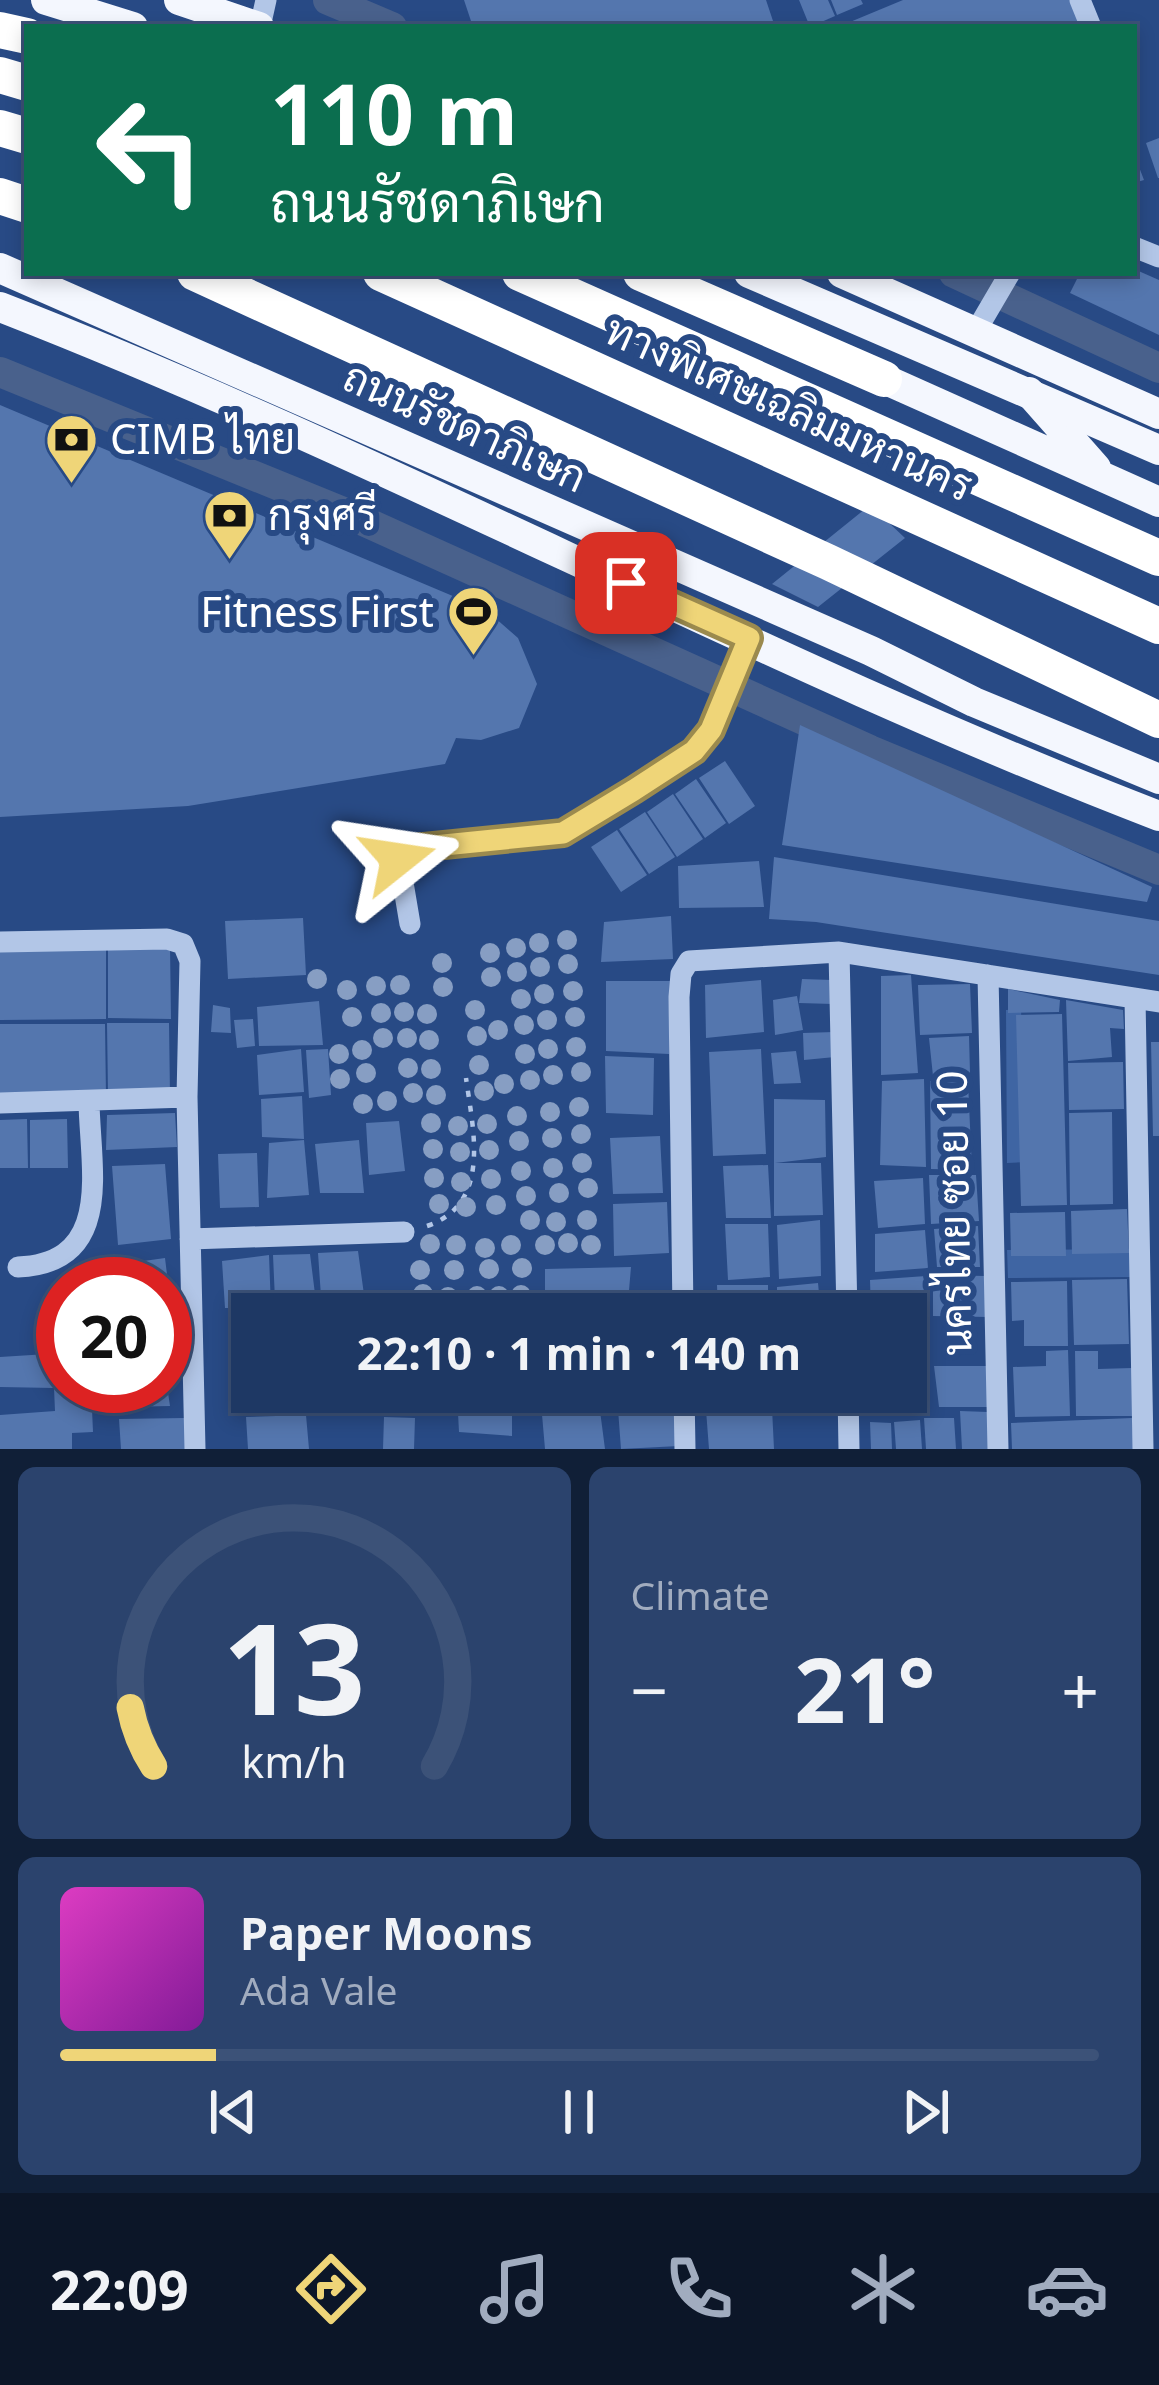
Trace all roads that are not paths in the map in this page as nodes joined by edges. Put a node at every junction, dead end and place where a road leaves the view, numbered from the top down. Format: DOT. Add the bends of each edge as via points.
graph roads {
  1 [pos="46,0"];
  2 [pos="179,0"];
  3 [pos="123,24"];
  4 [pos="250,24"];
  5 [pos="12,273"];
  6 [pos="202,276"];
  7 [pos="389,276"];
  8 [pos="527,276"];
  9 [pos="648,276"];
  10 [pos="756,276"];
  11 [pos="849,276"];
  12 [pos="1008,276"];
  13 [pos="0,308"];
  14 [pos="976,332"];
  15 [pos="884,380"];
  16 [pos="1159,414"];
  17 [pos="1159,450"];
  18 [pos="1104,477"];
  19 [pos="1159,502"];
  20 [pos="1159,559"];
  21 [pos="1159,626"];
  22 [pos="749,638"];
  23 [pos="1159,720"];
  24 [pos="1159,778"];
  25 [pos="1159,816"];
  26 [pos="410,924"];
  27 [pos="0,942"];
  28 [pos="839,952"];
  29 [pos="988,975"];
  30 [pos="1135,998"];
  31 [pos="1159,1002"];
  32 [pos="188,1097"];
  33 [pos="0,1102"];
  34 [pos="89,1102"];
  35 [pos="404,1232"];
  36 [pos="190,1239"];
  37 [pos="17,1268"];
  38 [pos="683,1293"];
  39 [pos="847,1293"];
  40 [pos="685,1413"];
  41 [pos="848,1413"];
  42 [pos="195,1449"];
  43 [pos="685,1449"];
  44 [pos="849,1449"];
  45 [pos="998,1449"];
  46 [pos="1143,1449"];
  1 -- 3 [label="main road"];
  2 -- 4 [label="main road"];
  5 -- 24 [label="main road, ถนนรัชดาภิเษก"];
  6 -- 23 [label="highway"];
  7 -- 21 [label="highway, ทางพิเศษเฉลิมมหานคร"];
  8 -- 20 [label="highway, ทางพิเศษเฉลิมมหานคร"];
  9 -- 15 [label="highway"];
  10 -- 17 [label="main road, bridge"];
  11 -- 14 [label="main road"];
  12 -- 14 [label="street"];
  13 -- 22 [label="main road, ถนนรัชดาภิเษก"];
  14 -- 16 [label="main road"];
  14 -- 18 [label="main road"];
  15 -- 18 [label="main road"];
  18 -- 19 [label="main road"];
  22 -- 25 [label="main road, ถนนรัชดาภิเษก"];
  22 -- 26 [label="street" via="711,730 694,751 563,833 404,849 398,859"];
  27 -- 32 [label="street" via="184,944"];
  28 -- 29 [label="street"];
  28 -- 38 [label="street" via="700,958 681,974"];
  28 -- 39 [label="street"];
  29 -- 30 [label="street"];
  29 -- 45 [label="street, นครไทย ซอย 10"];
  30 -- 31 [label="street"];
  30 -- 46 [label="street"];
  32 -- 34 [label="street"];
  32 -- 36 [label="street"];
  33 -- 34 [label="street"];
  34 -- 37 [label="street" via="94,1212 68,1249 37,1267"];
  35 -- 36 [label="street"];
  36 -- 42 [label="street"];
  40 -- 43 [label="street"];
  41 -- 44 [label="street"];
}
